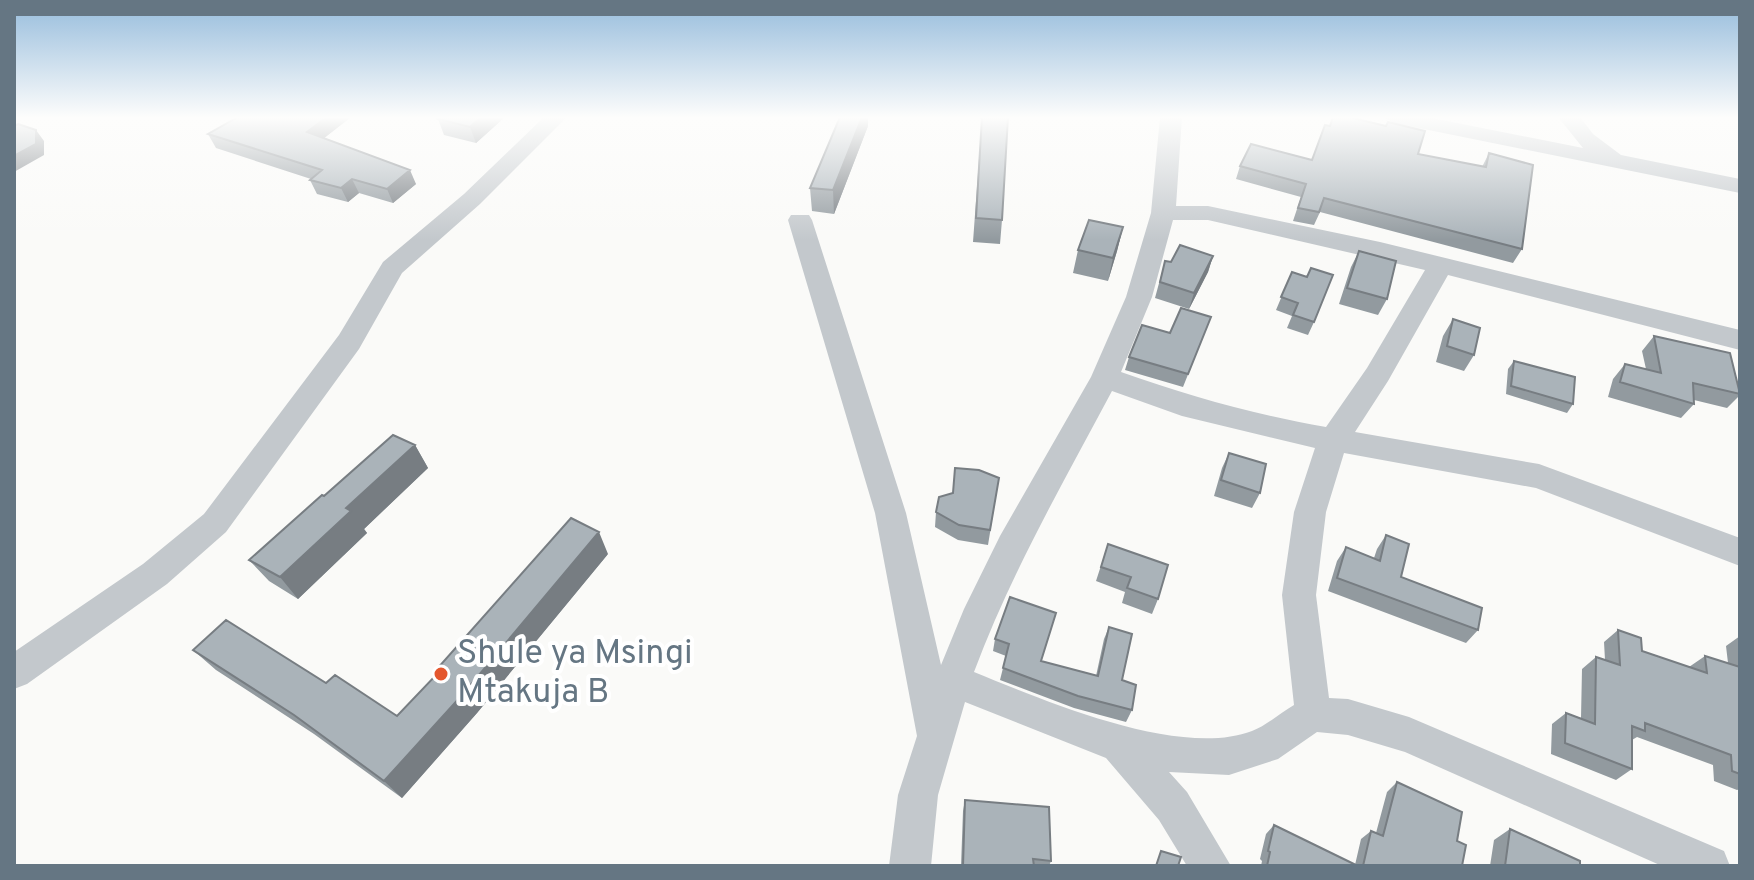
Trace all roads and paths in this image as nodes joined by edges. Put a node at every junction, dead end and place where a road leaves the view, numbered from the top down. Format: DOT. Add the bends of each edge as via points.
graph roads {
  1 [pos="514,158"];
  2 [pos="1168,158"];
  3 [pos="1606,158"];
  4 [pos="1613,158"];
  5 [pos="1616,160"];
  6 [pos="1740,186"];
  7 [pos="1163,213"];
  8 [pos="800,220"];
  9 [pos="1441,265"];
  10 [pos="1740,340"];
  11 [pos="1105,377"];
  12 [pos="1332,442"];
  13 [pos="1740,552"];
  14 [pos="14,672"];
  15 [pos="953,680"];
  16 [pos="1313,714"];
  17 [pos="935,742"];
  18 [pos="1119,744"];
  19 [pos="910,866"];
  20 [pos="1210,866"];
  21 [pos="1709,866"];
  1 -- 14 [label="street" via="392,268 349,342 215,523 155,574"];
  2 -- 7 [label="street"];
  3 -- 5 [label="street"];
  4 -- 5 [label="street"];
  5 -- 6 [label="street"];
  7 -- 9 [label="street" via="1208,213"];
  7 -- 11 [label="street" via="1139,297"];
  8 -- 17 [label="street" via="882,482 906,578"];
  9 -- 10 [label="street"];
  9 -- 12 [label="street"];
  11 -- 12 [label="street" via="1224,417"];
  11 -- 15 [label="street" via="1012,546"];
  12 -- 13 [label="street" via="1539,476"];
  12 -- 16 [label="street" via="1310,512 1299,595"];
  15 -- 17 [label="street"];
  15 -- 18 [label="street"];
  16 -- 18 [label="street" via="1265,746 1229,756"];
  16 -- 21 [label="street" via="1348,717 1409,735"];
  17 -- 19 [label="street" via="918,795"];
  18 -- 20 [label="street" via="1173,806"];
}
